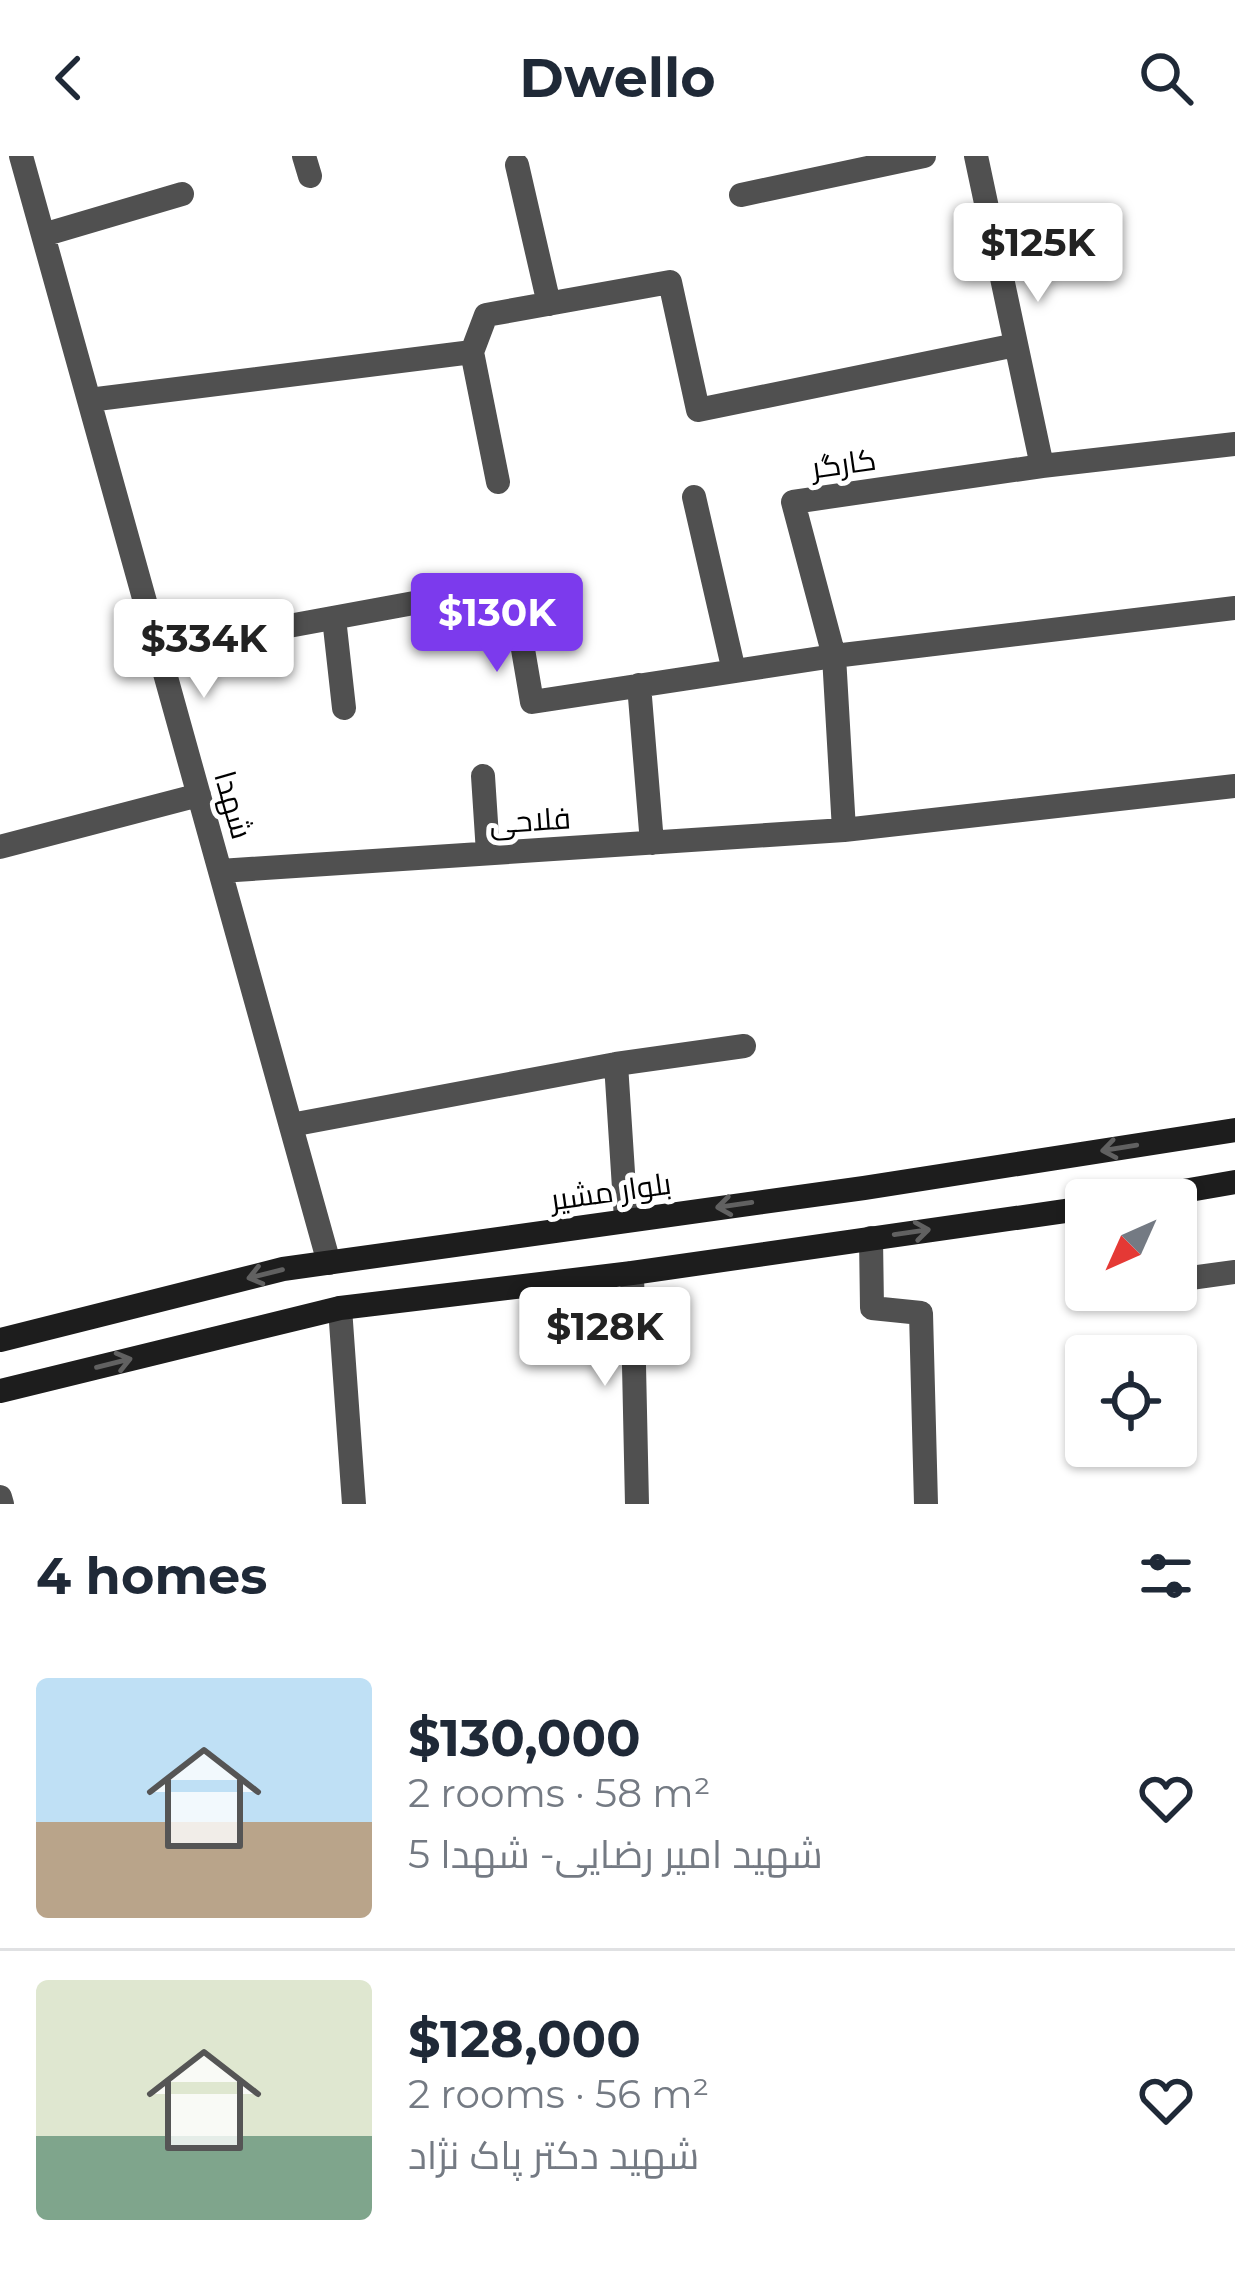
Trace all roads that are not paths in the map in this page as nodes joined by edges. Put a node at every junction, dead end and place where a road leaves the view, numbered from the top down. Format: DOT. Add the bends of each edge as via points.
graph roads {
  1 [pos="21,156"];
  2 [pos="924,156"];
  3 [pos="976,156"];
  4 [pos="517,165"];
  5 [pos="182,194"];
  6 [pos="741,195"];
  7 [pos="43,235"];
  8 [pos="549,304"];
  9 [pos="1016,345"];
  10 [pos="472,352"];
  11 [pos="89,400"];
  12 [pos="1235,444"];
  13 [pos="1042,466"];
  14 [pos="498,482"];
  15 [pos="694,497"];
  16 [pos="1235,608"];
  17 [pos="334,618"];
  18 [pos="158,650"];
  19 [pos="834,656"];
  20 [pos="734,671"];
  21 [pos="639,685"];
  22 [pos="344,708"];
  23 [pos="483,776"];
  24 [pos="1235,786"];
  25 [pos="199,795"];
  26 [pos="844,830"];
  27 [pos="652,843"];
  28 [pos="0,847"];
  29 [pos="488,854"];
  30 [pos="220,871"];
  31 [pos="744,1046"];
  32 [pos="616,1064"];
  33 [pos="290,1125"];
  34 [pos="1235,1130"];
  35 [pos="1235,1182"];
  36 [pos="1197,1189"];
  37 [pos="1065,1211"];
  38 [pos="626,1220"];
  39 [pos="871,1238"];
  40 [pos="329,1263"];
  41 [pos="1235,1272"];
  42 [pos="632,1274"];
  43 [pos="1197,1277"];
  44 [pos="340,1308"];
  45 [pos="0,1340"];
  46 [pos="0,1390"];
  47 [pos="354,1504"];
  48 [pos="637,1504"];
  49 [pos="926,1504"];
  1 -- 7 [label="street, شهدا"];
  2 -- 6 [label="street"];
  3 -- 9 [label="street"];
  4 -- 8 [label="street"];
  5 -- 7 [label="street"];
  7 -- 11 [label="street, شهدا"];
  8 -- 9 [label="street" via="670,282 698,410"];
  8 -- 10 [label="street" via="486,315"];
  9 -- 13 [label="street"];
  10 -- 11 [label="street"];
  10 -- 14 [label="street"];
  11 -- 18 [label="street, شهدا"];
  12 -- 13 [label="street, کارگر"];
  13 -- 19 [label="street, کارگر" via="793,502"];
  15 -- 20 [label="street"];
  16 -- 19 [label="street"];
  17 -- 18 [label="street"];
  17 -- 21 [label="street" via="512,585 532,702"];
  17 -- 22 [label="street"];
  18 -- 25 [label="street, شهدا"];
  19 -- 20 [label="street"];
  19 -- 26 [label="street, کارگر"];
  20 -- 21 [label="street"];
  21 -- 27 [label="street"];
  23 -- 29 [label="street"];
  24 -- 26 [label="street, فلاحی"];
  25 -- 28 [label="street"];
  25 -- 30 [label="street, شهدا"];
  26 -- 27 [label="street, فلاحی"];
  27 -- 29 [label="street, فلاحی"];
  29 -- 30 [label="street, فلاحی"];
  30 -- 33 [label="street, شهدا"];
  31 -- 32 [label="street"];
  32 -- 33 [label="street"];
  32 -- 38 [label="street"];
  33 -- 40 [label="street, شهدا"];
  34 -- 38 [label="main road, بلوار مشیر, one-way"];
  35 -- 36 [label="main road"];
  39 -- 37 [label="main road, one-way"];
  38 -- 40 [label="main road, بلوار مشیر"];
  39 -- 42 [label="main road"];
  39 -- 49 [label="street" via="872,1308 921,1313"];
  40 -- 45 [label="main road, بلوار مشیر, one-way"];
  41 -- 43 [label="street"];
  42 -- 44 [label="main road"];
  42 -- 48 [label="street"];
  46 -- 44 [label="main road, one-way"];
  44 -- 47 [label="street"];
}
